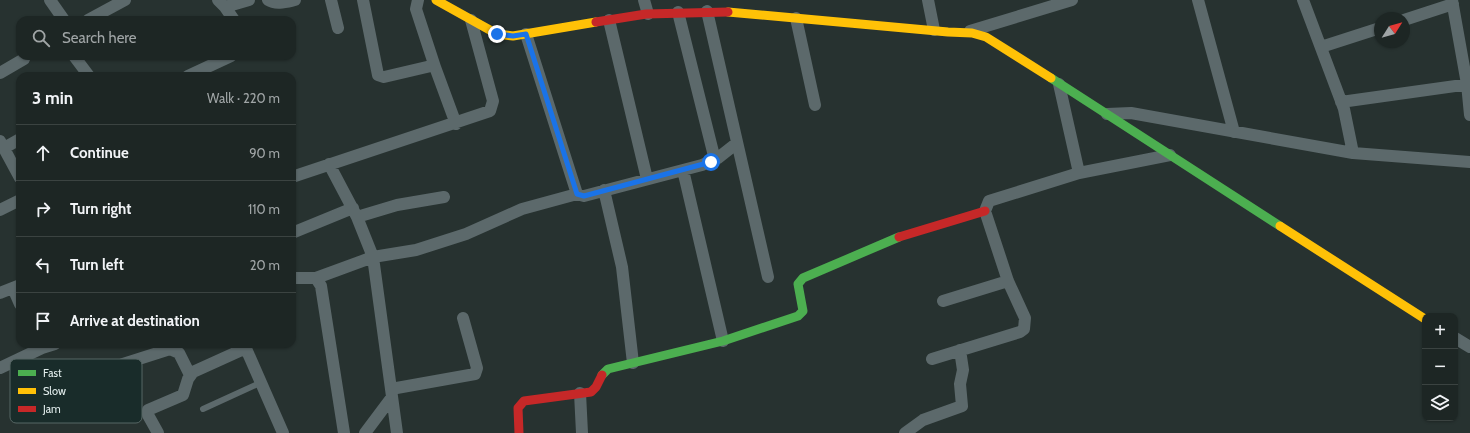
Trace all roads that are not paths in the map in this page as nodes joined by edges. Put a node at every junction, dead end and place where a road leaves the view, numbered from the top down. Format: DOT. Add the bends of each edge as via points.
graph roads {
  1 [pos="50,0"];
  2 [pos="125,0"];
  3 [pos="249,0"];
  4 [pos="268,0"];
  5 [pos="295,0"];
  6 [pos="331,0"];
  7 [pos="363,0"];
  8 [pos="418,0"];
  9 [pos="436,0"];
  10 [pos="644,0"];
  11 [pos="928,0"];
  12 [pos="1072,0"];
  13 [pos="1198,0"];
  14 [pos="1303,0"];
  15 [pos="1452,2"];
  16 [pos="221,3"];
  17 [pos="707,11"];
  18 [pos="678,12"];
  19 [pos="648,14"];
  20 [pos="61,16"];
  21 [pos="95,16"];
  22 [pos="231,16"];
  23 [pos="796,18"];
  24 [pos="1410,18"];
  25 [pos="471,20"];
  26 [pos="609,20"];
  27 [pos="338,28"];
  28 [pos="934,30"];
  29 [pos="1374,30"];
  30 [pos="970,31"];
  31 [pos="526,34"];
  32 [pos="1321,47"];
  33 [pos="21,60"];
  34 [pos="77,60"];
  35 [pos="222,60"];
  36 [pos="435,67"];
  37 [pos="86,72"];
  38 [pos="196,72"];
  39 [pos="0,73"];
  40 [pos="1059,84"];
  41 [pos="1469,84"];
  42 [pos="1341,102"];
  43 [pos="815,105"];
  44 [pos="1107,114"];
  45 [pos="1470,115"];
  46 [pos="456,124"];
  47 [pos="1234,132"];
  48 [pos="16,141"];
  49 [pos="737,143"];
  50 [pos="2,144"];
  51 [pos="1353,153"];
  52 [pos="1170,155"];
  53 [pos="715,160"];
  54 [pos="1470,162"];
  55 [pos="329,164"];
  56 [pos="16,170"];
  57 [pos="683,170"];
  58 [pos="1079,173"];
  59 [pos="296,175"];
  60 [pos="647,179"];
  61 [pos="604,190"];
  62 [pos="577,194"];
  63 [pos="444,197"];
  64 [pos="16,202"];
  65 [pos="0,210"];
  66 [pos="985,211"];
  67 [pos="355,213"];
  68 [pos="296,232"];
  69 [pos="373,257"];
  70 [pos="768,277"];
  71 [pos="296,278"];
  72 [pos="316,278"];
  73 [pos="1008,281"];
  74 [pos="16,286"];
  75 [pos="0,293"];
  76 [pos="943,302"];
  77 [pos="1422,317"];
  78 [pos="464,318"];
  79 [pos="1458,340"];
  80 [pos="723,341"];
  81 [pos="1470,347"];
  82 [pos="36,348"];
  83 [pos="241,348"];
  84 [pos="246,348"];
  85 [pos="960,350"];
  86 [pos="16,359"];
  87 [pos="139,359"];
  88 [pos="932,359"];
  89 [pos="10,362"];
  90 [pos="633,363"];
  91 [pos="0,368"];
  92 [pos="190,375"];
  93 [pos="262,382"];
  94 [pos="391,393"];
  95 [pos="580,393"];
  96 [pos="203,409"];
  97 [pos="158,433"];
  98 [pos="283,433"];
  99 [pos="344,433"];
  100 [pos="365,433"];
  101 [pos="397,433"];
  102 [pos="518,433"];
  103 [pos="582,433"];
  104 [pos="905,433"];
  1 -- 20 [label="street"];
  2 -- 21 [label="street"];
  3 -- 16 [label="street"];
  4 -- 5 [label="street" via="278,3"];
  6 -- 27 [label="street"];
  7 -- 36 [label="street" via="378,75 384,78"];
  8 -- 36 [label="street" via="416,9"];
  9 -- 25 [label="street"];
  10 -- 19 [label="street"];
  11 -- 28 [label="street"];
  12 -- 30 [label="street"];
  13 -- 47 [label="street"];
  14 -- 32 [label="street"];
  15 -- 24 [label="street"];
  15 -- 41 [label="street"];
  16 -- 22 [label="street"];
  17 -- 18 [label="street"];
  17 -- 23 [label="street"];
  17 -- 49 [label="street"];
  18 -- 19 [label="street"];
  18 -- 53 [label="street"];
  19 -- 26 [label="street"];
  23 -- 28 [label="street"];
  23 -- 43 [label="street"];
  25 -- 31 [label="street" via="504,36"];
  25 -- 46 [label="street" via="493,106 485,114"];
  26 -- 31 [label="street"];
  26 -- 60 [label="street"];
  28 -- 30 [label="street" via="945,33"];
  29 -- 32 [label="street"];
  30 -- 40 [label="street" via="986,37"];
  31 -- 62 [label="street"];
  32 -- 42 [label="street"];
  33 -- 39 [label="street"];
  34 -- 37 [label="street"];
  35 -- 38 [label="street"];
  36 -- 46 [label="street"];
  40 -- 44 [label="street"];
  40 -- 58 [label="street"];
  41 -- 42 [label="street"];
  41 -- 45 [label="street"];
  42 -- 51 [label="street"];
  44 -- 47 [label="street" via="1131,113"];
  44 -- 52 [label="street"];
  46 -- 55 [label="street"];
  47 -- 51 [label="street"];
  48 -- 50 [label="street"];
  49 -- 53 [label="street"];
  49 -- 70 [label="street"];
  50 -- 56 [label="street"];
  51 -- 54 [label="street"];
  52 -- 58 [label="street"];
  52 -- 77 [label="street"];
  53 -- 57 [label="street"];
  55 -- 59 [label="street"];
  55 -- 67 [label="street"];
  57 -- 60 [label="street"];
  57 -- 80 [label="street"];
  58 -- 66 [label="street" via="993,199 989,201"];
  60 -- 61 [label="street"];
  61 -- 62 [label="street" via="584,196"];
  61 -- 90 [label="street" via="622,267"];
  62 -- 69 [label="street" via="522,209 466,234 416,250"];
  63 -- 67 [label="street"];
  64 -- 65 [label="street"];
  66 -- 73 [label="street"];
  66 -- 80 [label="street" via="907,234 803,278 798,284 803,306 801,314"];
  67 -- 68 [label="street"];
  67 -- 69 [label="street"];
  69 -- 72 [label="street"];
  69 -- 94 [label="street"];
  71 -- 72 [label="street"];
  72 -- 99 [label="street" via="321,286"];
  73 -- 76 [label="street"];
  73 -- 85 [label="street" via="1025,318 1024,329"];
  74 -- 75 [label="street"];
  78 -- 94 [label="street" via="477,368 475,374"];
  79 -- 81 [label="street"];
  80 -- 90 [label="street"];
  82 -- 86 [label="street"];
  83 -- 92 [label="street"];
  84 -- 93 [label="street"];
  85 -- 88 [label="street"];
  85 -- 104 [label="street" via="963,370 960,384 962,406 923,420"];
  87 -- 92 [label="street" via="170,349 179,353"];
  89 -- 91 [label="street"];
  90 -- 95 [label="street" via="604,371 595,390"];
  92 -- 97 [label="street" via="183,395 148,410"];
  93 -- 96 [label="lane"];
  93 -- 98 [label="street"];
  94 -- 100 [label="street"];
  94 -- 101 [label="street"];
  95 -- 102 [label="street" via="521,403 518,408"];
  95 -- 103 [label="street"];
}
